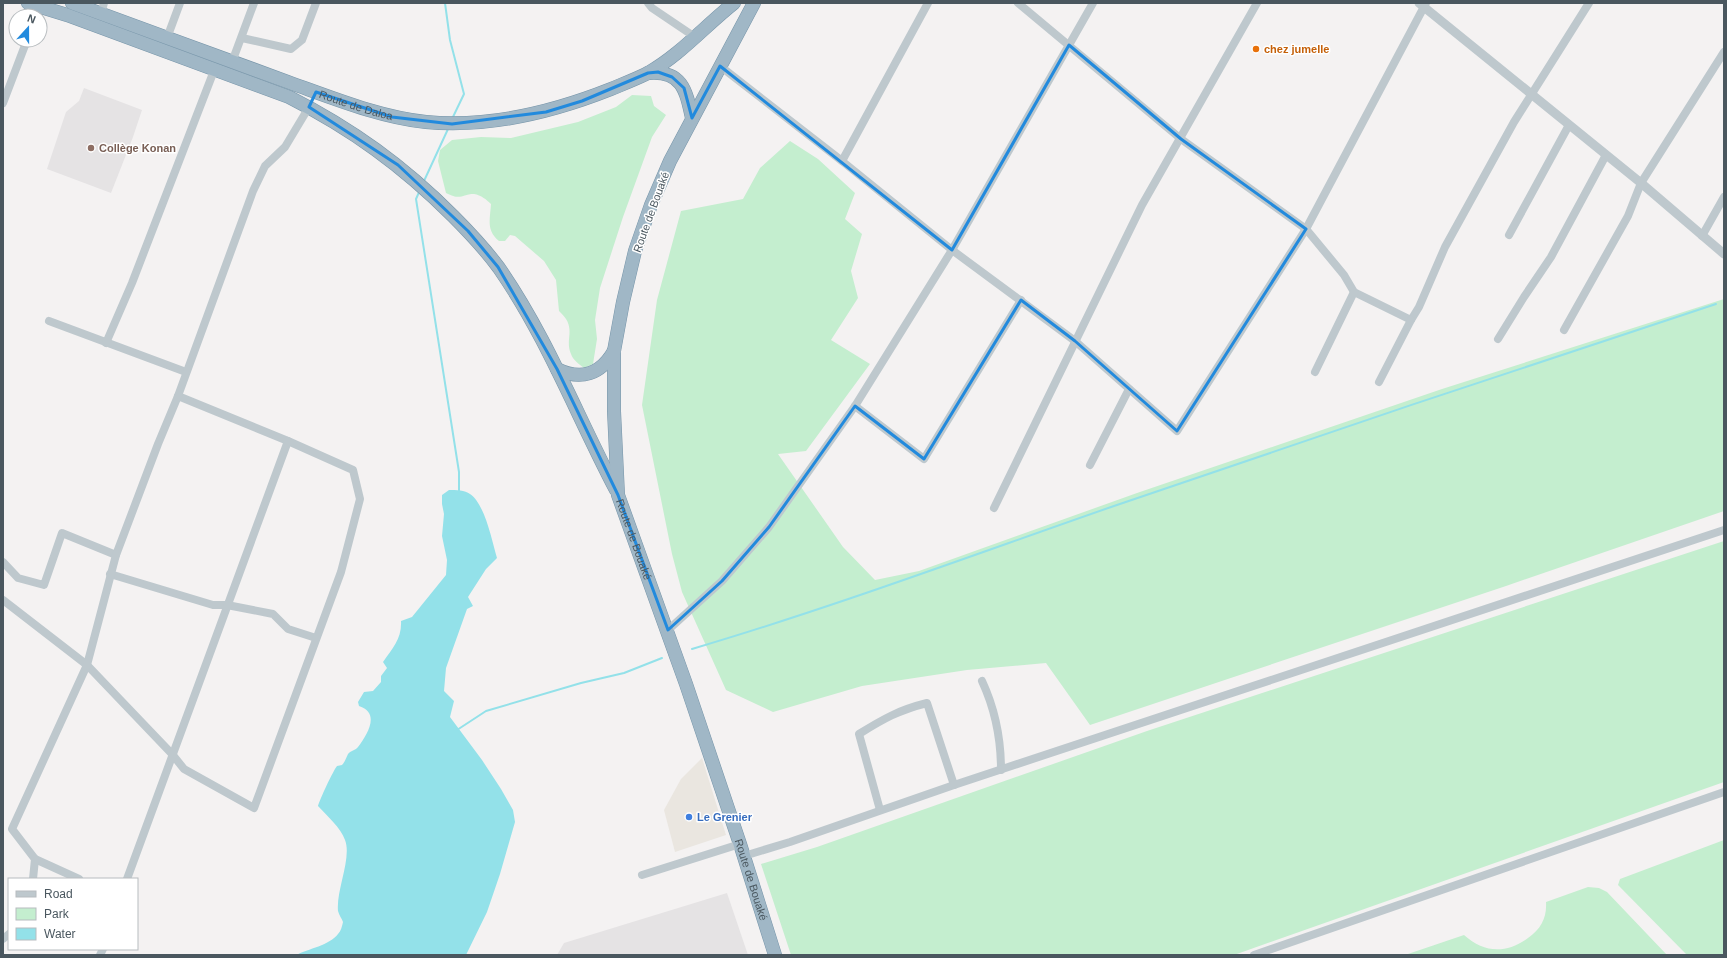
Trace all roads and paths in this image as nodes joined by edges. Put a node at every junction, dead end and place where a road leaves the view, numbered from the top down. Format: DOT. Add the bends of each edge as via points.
graph roads {
  1 [pos="72,3"];
  2 [pos="180,3"];
  3 [pos="254,3"];
  4 [pos="316,3"];
  5 [pos="648,3"];
  6 [pos="734,3"];
  7 [pos="754,3"];
  8 [pos="928,3"];
  9 [pos="1018,3"];
  10 [pos="1093,3"];
  11 [pos="1257,3"];
  12 [pos="1589,3"];
  13 [pos="1423,4"];
  14 [pos="102,8"];
  15 [pos="48,11"];
  16 [pos="695,37"];
  17 [pos="167,38"];
  18 [pos="242,38"];
  19 [pos="1069,45"];
  20 [pos="25,48"];
  21 [pos="1724,52"];
  22 [pos="232,62"];
  23 [pos="720,66"];
  24 [pos="215,68"];
  25 [pos="648,73"];
  26 [pos="316,92"];
  27 [pos="1531,93"];
  28 [pos="4,97"];
  29 [pos="309,107"];
  30 [pos="692,118"];
  31 [pos="1569,126"];
  32 [pos="1181,139"];
  33 [pos="1606,155"];
  34 [pos="842,161"];
  35 [pos="1641,183"];
  36 [pos="1724,197"];
  37 [pos="1306,229"];
  38 [pos="1509,235"];
  39 [pos="1702,236"];
  40 [pos="952,250"];
  41 [pos="1724,254"];
  42 [pos="1354,292"];
  43 [pos="1022,300"];
  44 [pos="1411,320"];
  45 [pos="49,321"];
  46 [pos="1564,330"];
  47 [pos="1498,339"];
  48 [pos="1075,341"];
  49 [pos="106,342"];
  50 [pos="614,351"];
  51 [pos="556,369"];
  52 [pos="186,372"];
  53 [pos="1315,372"];
  54 [pos="1379,382"];
  55 [pos="1129,389"];
  56 [pos="178,396"];
  57 [pos="855,406"];
  58 [pos="288,441"];
  59 [pos="1090,465"];
  60 [pos="618,495"];
  61 [pos="994,508"];
  62 [pos="1724,530"];
  63 [pos="116,555"];
  64 [pos="3,562"];
  65 [pos="110,574"];
  66 [pos="3,600"];
  67 [pos="227,605"];
  68 [pos="668,630"];
  69 [pos="316,638"];
  70 [pos="87,665"];
  71 [pos="982,680"];
  72 [pos="172,754"];
  73 [pos="1001,770"];
  74 [pos="954,785"];
  75 [pos="1724,792"];
  76 [pos="880,810"];
  77 [pos="742,850"];
  78 [pos="35,859"];
  79 [pos="642,875"];
  80 [pos="32,878"];
  81 [pos="77,878"];
  82 [pos="127,878"];
  83 [pos="775,955"];
  84 [pos="1254,955"];
  1 -- 14 [label="highway, Route de Daloa"];
  2 -- 17 [label="street"];
  3 -- 18 [label="street"];
  4 -- 18 [label="street" via="302,40 291,49"];
  5 -- 16 [label="street"];
  6 -- 16 [label="highway"];
  7 -- 23 [label="highway, Route de Bouaké"];
  8 -- 34 [label="street"];
  9 -- 19 [label="street"];
  10 -- 19 [label="street"];
  11 -- 32 [label="street"];
  12 -- 27 [label="street"];
  13 -- 27 [label="street"];
  13 -- 37 [label="street"];
  14 -- 17 [label="highway, Route de Daloa"];
  15 -- 24 [label="highway, Route de Daloa" via="67,14"];
  16 -- 25 [label="highway"];
  17 -- 22 [label="highway, Route de Daloa"];
  18 -- 22 [label="street"];
  19 -- 32 [label="street"];
  19 -- 40 [label="street"];
  20 -- 28 [label="street"];
  21 -- 35 [label="street"];
  22 -- 26 [label="highway, Route de Daloa"];
  23 -- 30 [label="highway, Route de Bouaké"];
  23 -- 34 [label="street"];
  24 -- 29 [label="highway, Route de Daloa"];
  24 -- 49 [label="street" via="132,283"];
  25 -- 26 [label="highway, Route de Daloa" via="546,112 452,124 392,117"];
  25 -- 30 [label="highway" via="658,72 679,82 687,94"];
  26 -- 29 [label="highway"];
  27 -- 31 [label="street"];
  27 -- 44 [label="street" via="1445,247"];
  29 -- 51 [label="highway, Route de Daloa" via="373,146 398,165 468,231 498,267 526,312"];
  29 -- 52 [label="street" via="285,147 265,166 253,191"];
  30 -- 50 [label="highway, Route de Bouaké" via="651,205 623,302"];
  31 -- 33 [label="street"];
  31 -- 38 [label="street"];
  32 -- 37 [label="street"];
  32 -- 48 [label="street" via="1142,205"];
  33 -- 35 [label="street"];
  33 -- 47 [label="street" via="1552,257"];
  34 -- 40 [label="street"];
  35 -- 39 [label="street"];
  35 -- 46 [label="street" via="1628,216"];
  36 -- 39 [label="street"];
  37 -- 42 [label="street" via="1344,275"];
  37 -- 55 [label="street" via="1177,431"];
  39 -- 41 [label="street"];
  40 -- 43 [label="street"];
  40 -- 57 [label="street"];
  42 -- 44 [label="street"];
  42 -- 53 [label="street"];
  43 -- 48 [label="street"];
  43 -- 57 [label="street" via="924,459"];
  44 -- 54 [label="street"];
  45 -- 49 [label="street"];
  48 -- 55 [label="street"];
  48 -- 61 [label="street"];
  49 -- 52 [label="street"];
  50 -- 51 [label="highway" via="608,361 594,372 576,375"];
  50 -- 60 [label="highway, Route de Bouaké"];
  51 -- 60 [label="highway, Route de Daloa"];
  52 -- 56 [label="street"];
  55 -- 59 [label="street"];
  56 -- 58 [label="street"];
  56 -- 63 [label="street" via="168,416"];
  57 -- 68 [label="street" via="768,528 722,581"];
  58 -- 67 [label="street"];
  58 -- 69 [label="street" via="353,470 360,499 341,572"];
  60 -- 68 [label="highway, Route de Bouaké"];
  62 -- 73 [label="street"];
  63 -- 64 [label="street" via="62,533 44,585 18,578"];
  63 -- 65 [label="street"];
  65 -- 67 [label="street" via="213,605"];
  65 -- 70 [label="street"];
  66 -- 70 [label="street"];
  67 -- 69 [label="street" via="273,614 288,629"];
  67 -- 72 [label="street"];
  68 -- 77 [label="highway, Route de Bouaké"];
  69 -- 72 [label="street" via="254,808 184,769"];
  70 -- 72 [label="street"];
  70 -- 78 [label="street" via="12,829"];
  71 -- 73 [label="street" via="998,725"];
  72 -- 82 [label="street"];
  73 -- 74 [label="street"];
  74 -- 76 [label="street"];
  74 -- 76 [label="street" via="927,703 907,708 888,716 859,734"];
  75 -- 84 [label="street"];
  76 -- 77 [label="street" via="790,842"];
  77 -- 79 [label="street"];
  77 -- 83 [label="highway, Route de Bouaké"];
  78 -- 80 [label="street"];
  78 -- 81 [label="street"];
}
